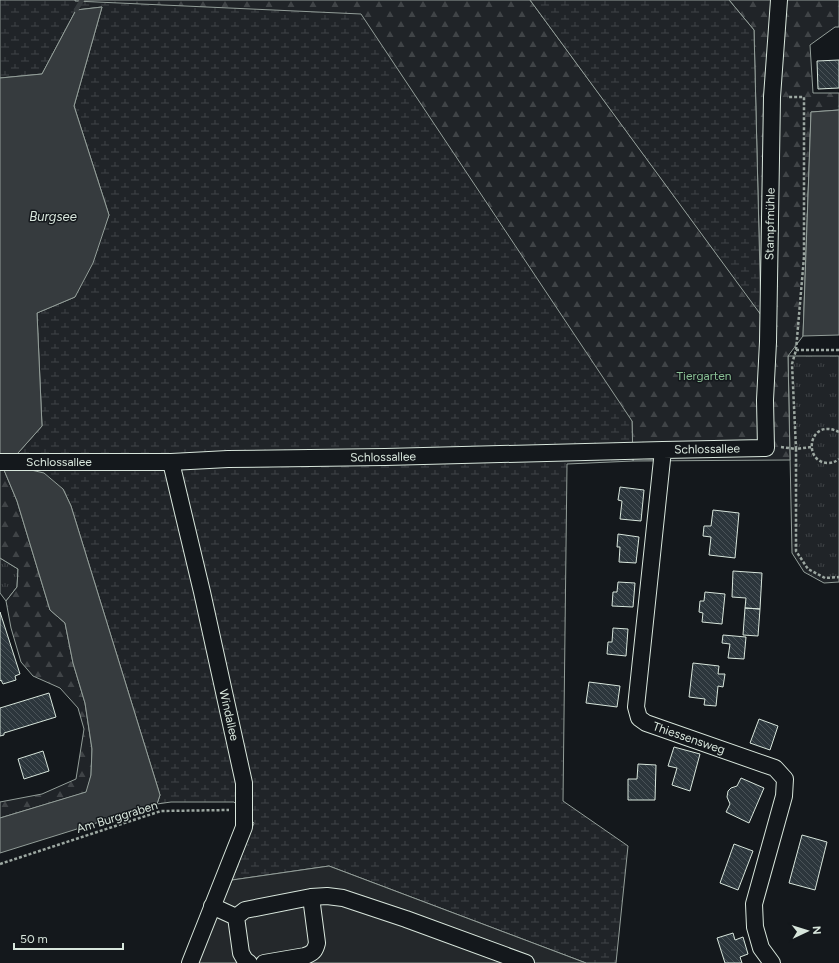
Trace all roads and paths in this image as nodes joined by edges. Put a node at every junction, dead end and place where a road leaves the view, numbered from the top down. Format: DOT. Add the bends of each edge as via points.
graph roads {
  1 [pos="779,0"];
  2 [pos="804,97"];
  3 [pos="796,350"];
  4 [pos="839,350"];
  5 [pos="839,432"];
  6 [pos="766,448"];
  7 [pos="796,448"];
  8 [pos="811,448"];
  9 [pos="663,450"];
  10 [pos="839,459"];
  11 [pos="6,462"];
  12 [pos="171,462"];
  13 [pos="839,577"];
  14 [pos="244,810"];
  15 [pos="0,864"];
  16 [pos="311,897"];
  17 [pos="212,906"];
  18 [pos="236,917"];
  19 [pos="190,963"];
  20 [pos="249,963"];
  21 [pos="264,963"];
  22 [pos="526,963"];
  23 [pos="772,963"];
  1 -- 6 [label="street, Stampfmühle" via="772,96"];
  2 -- 3 [label="path" via="804,257"];
  3 -- 4 [label="path"];
  3 -- 7 [label="path" via="792,364"];
  5 -- 8 [label="path" via="827,428 822,430 812,439"];
  6 -- 7 [label="path"];
  6 -- 9 [label="street, Schlossallee"];
  7 -- 8 [label="path"];
  7 -- 13 [label="path" via="796,551 808,569 825,578"];
  8 -- 10 [label="path" via="816,458 823,462 831,463"];
  9 -- 12 [label="street, Schlossallee"];
  9 -- 23 [label="street, Thiessensweg" via="636,707 639,718 646,723 775,768 785,779 784,796 754,904 755,927 761,948"];
  11 -- 12 [label="street, Schlossallee"];
  12 -- 14 [label="street, Windallee" via="244,783"];
  14 -- 15 [label="path, Am Burggraben" via="161,811"];
  14 -- 17 [label="street, Windallee" via="244,827"];
  16 -- 18 [label="street" via="245,910"];
  16 -- 21 [label="street" via="316,949 306,956"];
  16 -- 22 [label="street" via="327,896 358,902"];
  17 -- 18 [label="street"];
  17 -- 19 [label="street, Windallee"];
  18 -- 20 [label="street" via="242,953"];
}
